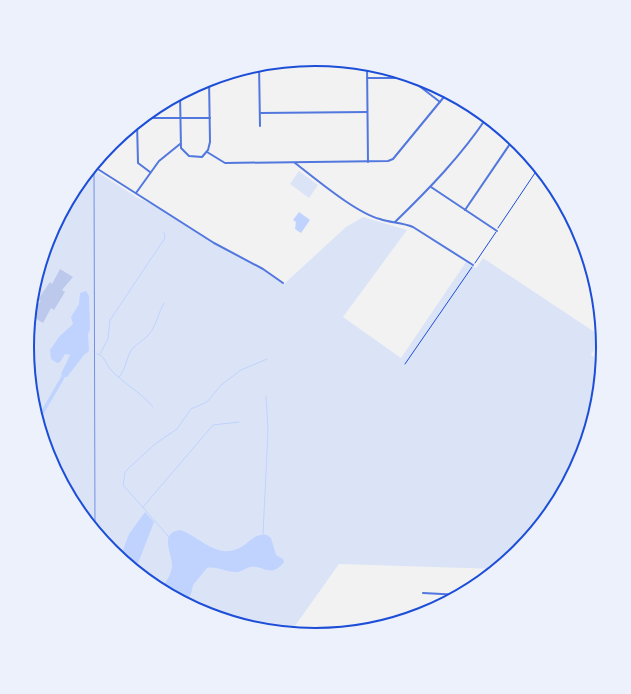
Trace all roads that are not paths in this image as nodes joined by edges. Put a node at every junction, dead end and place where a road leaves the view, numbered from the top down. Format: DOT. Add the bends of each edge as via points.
graph roads {
  1 [pos="367,70"];
  2 [pos="260,71"];
  3 [pos="367,78"];
  4 [pos="399,78"];
  5 [pos="416,84"];
  6 [pos="209,87"];
  7 [pos="444,97"];
  8 [pos="180,100"];
  9 [pos="440,102"];
  10 [pos="367,112"];
  11 [pos="260,113"];
  12 [pos="152,118"];
  13 [pos="180,118"];
  14 [pos="210,118"];
  15 [pos="484,122"];
  16 [pos="260,126"];
  17 [pos="137,129"];
  18 [pos="180,144"];
  19 [pos="510,144"];
  20 [pos="207,152"];
  21 [pos="368,162"];
  22 [pos="294,163"];
  23 [pos="98,169"];
  24 [pos="150,172"];
  25 [pos="431,187"];
  26 [pos="136,193"];
  27 [pos="465,210"];
  28 [pos="395,222"];
  29 [pos="497,231"];
  30 [pos="473,265"];
  31 [pos="283,283"];
  32 [pos="423,593"];
  33 [pos="450,594"];
  1 -- 3 [label="street"];
  2 -- 11 [label="street"];
  3 -- 4 [label="street"];
  3 -- 10 [label="street"];
  5 -- 9 [label="street"];
  6 -- 14 [label="street"];
  7 -- 9 [label="street"];
  8 -- 13 [label="street"];
  9 -- 21 [label="street" via="393,159"];
  10 -- 11 [label="street"];
  10 -- 21 [label="street"];
  11 -- 16 [label="street"];
  12 -- 13 [label="street"];
  13 -- 14 [label="street"];
  13 -- 18 [label="street"];
  14 -- 20 [label="street" via="210,142"];
  15 -- 25 [label="street"];
  17 -- 24 [label="street" via="138,163"];
  18 -- 20 [label="street" via="184,152 192,157 202,157"];
  18 -- 24 [label="street" via="158,161"];
  19 -- 27 [label="street"];
  20 -- 22 [label="street" via="226,163"];
  21 -- 22 [label="street"];
  22 -- 28 [label="street" via="361,210 379,219"];
  23 -- 26 [label="street"];
  24 -- 26 [label="street"];
  25 -- 27 [label="street"];
  25 -- 28 [label="street"];
  26 -- 31 [label="street"];
  27 -- 29 [label="street"];
  28 -- 30 [label="street" via="412,227"];
  32 -- 33 [label="street"];
}
